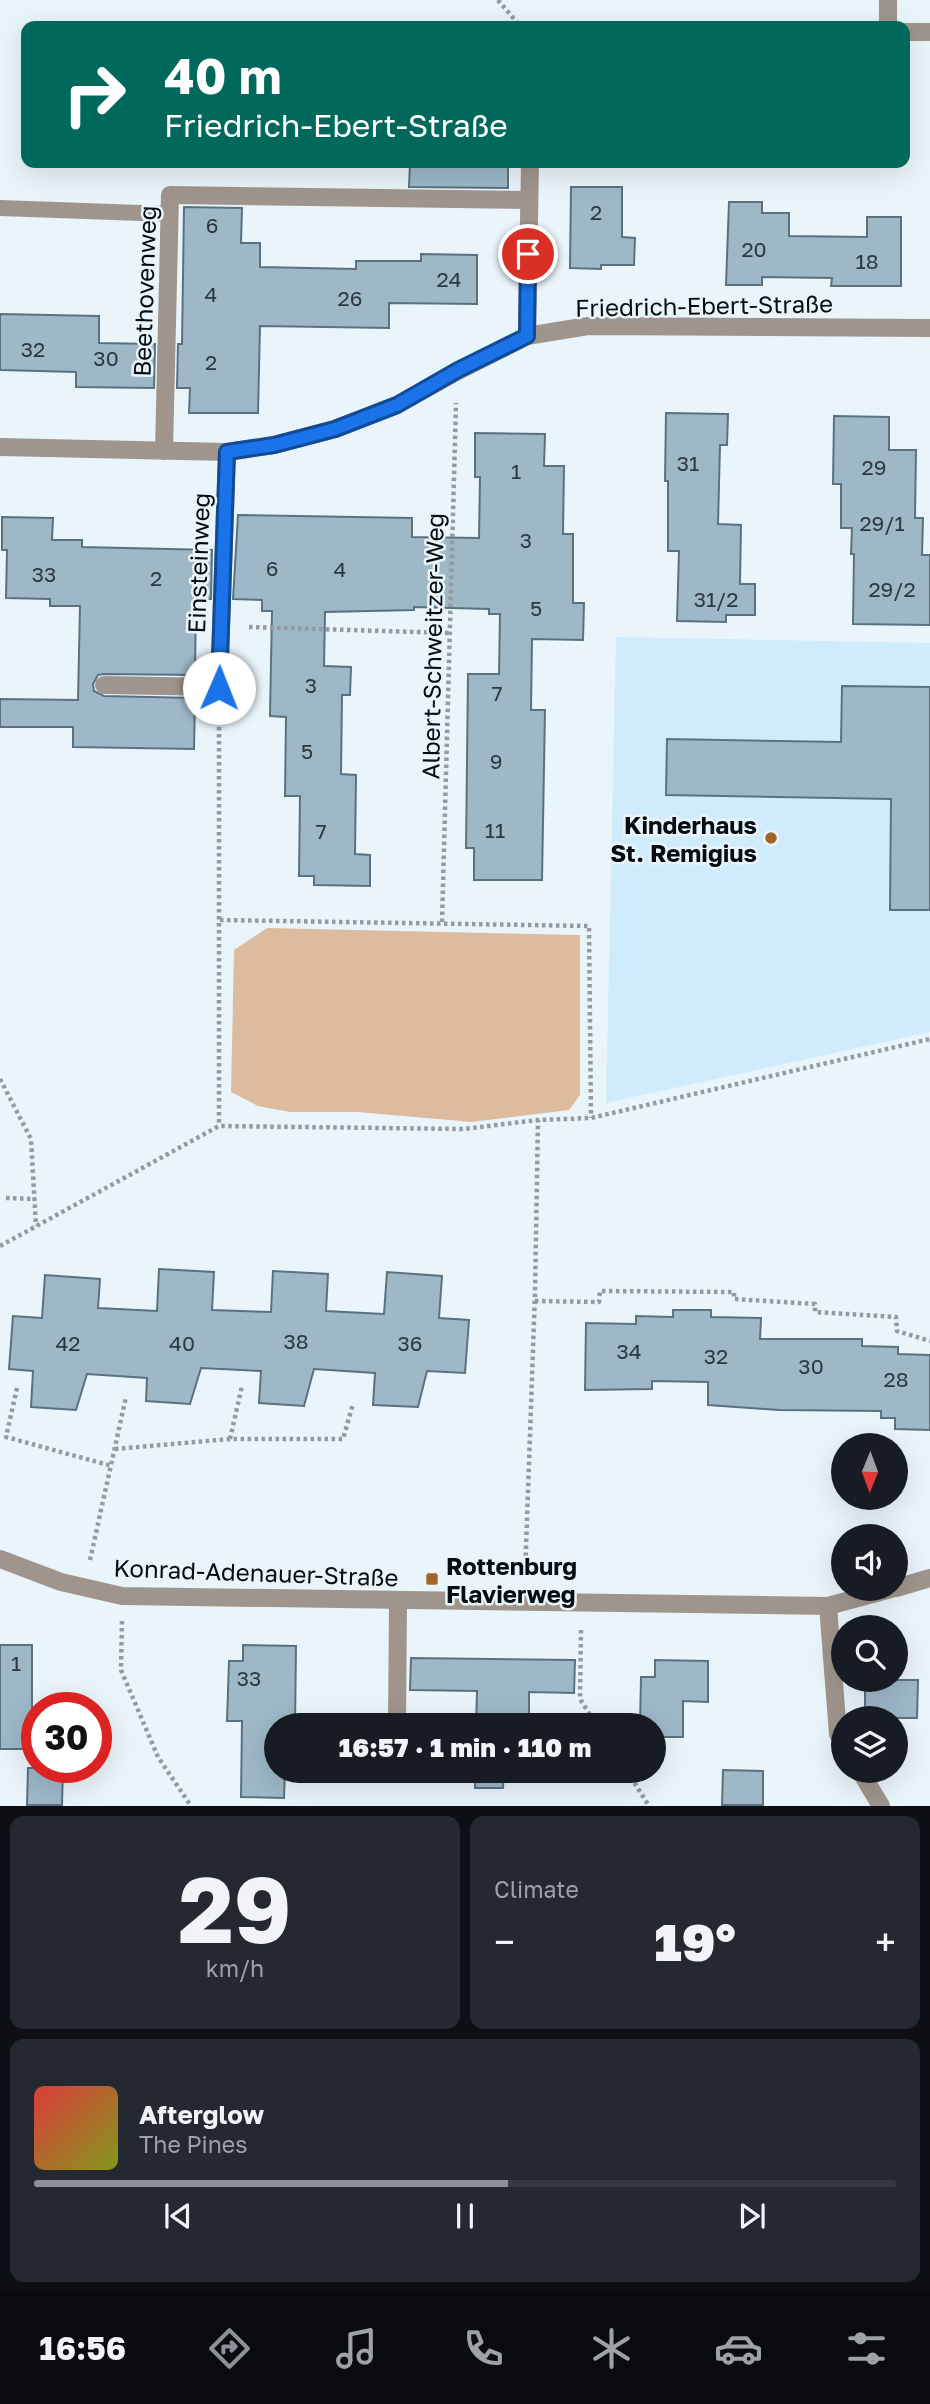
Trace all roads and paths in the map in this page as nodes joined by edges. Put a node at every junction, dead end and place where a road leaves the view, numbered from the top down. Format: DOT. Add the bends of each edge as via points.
graph roads {
  1 [pos="498,0"];
  2 [pos="888,0"];
  3 [pos="516,21"];
  4 [pos="888,21"];
  5 [pos="930,32"];
  6 [pos="910,33"];
  7 [pos="530,168"];
  8 [pos="529,200"];
  9 [pos="0,208"];
  10 [pos="170,214"];
  11 [pos="930,328"];
  12 [pos="527,336"];
  13 [pos="458,370"];
  14 [pos="0,447"];
  15 [pos="164,451"];
  16 [pos="227,452"];
  17 [pos="220,626"];
  18 [pos="451,633"];
  19 [pos="104,685"];
  20 [pos="219,688"];
  21 [pos="220,920"];
  22 [pos="442,922"];
  23 [pos="930,1039"];
  24 [pos="0,1079"];
  25 [pos="591,1118"];
  26 [pos="538,1120"];
  27 [pos="219,1126"];
  28 [pos="6,1198"];
  29 [pos="35,1199"];
  30 [pos="36,1226"];
  31 [pos="0,1246"];
  32 [pos="535,1301"];
  33 [pos="930,1341"];
  34 [pos="242,1386"];
  35 [pos="17,1388"];
  36 [pos="126,1397"];
  37 [pos="353,1404"];
  38 [pos="230,1439"];
  39 [pos="115,1449"];
  40 [pos="112,1466"];
  41 [pos="0,1559"];
  42 [pos="930,1578"];
  43 [pos="908,1584"];
  44 [pos="83,1588"];
  45 [pos="122,1596"];
  46 [pos="847,1601"];
  47 [pos="398,1602"];
  48 [pos="524,1602"];
  49 [pos="581,1603"];
  50 [pos="828,1606"];
  51 [pos="836,1706"];
  52 [pos="397,1713"];
  53 [pos="589,1713"];
  54 [pos="635,1783"];
  55 [pos="867,1783"];
  56 [pos="191,1805"];
  57 [pos="649,1805"];
  58 [pos="881,1805"];
  1 -- 3 [label="path"];
  2 -- 4 [label="street"];
  5 -- 6 [label="street"];
  7 -- 8 [label="street"];
  8 -- 10 [label="street, Beethovenweg" via="170,195"];
  8 -- 12 [label="street"];
  9 -- 10 [label="lane"];
  10 -- 15 [label="street, Beethovenweg"];
  11 -- 12 [label="street, Friedrich-Ebert-Straße" via="588,327"];
  12 -- 13 [label="street, Friedrich-Ebert-Straße"];
  13 -- 16 [label="street, Friedrich-Ebert-Straße" via="397,405 335,429"];
  13 -- 18 [label="path, Albert-Schweitzer-Weg"];
  14 -- 15 [label="street, Friedrich-Ebert-Straße"];
  15 -- 16 [label="street, Friedrich-Ebert-Straße"];
  16 -- 17 [label="street, Einsteinweg"];
  17 -- 18 [label="path"];
  17 -- 20 [label="street, Einsteinweg"];
  18 -- 22 [label="path, Albert-Schweitzer-Weg"];
  19 -- 20 [label="street"];
  20 -- 21 [label="path"];
  21 -- 22 [label="path"];
  21 -- 27 [label="path"];
  22 -- 25 [label="path" via="589,926"];
  23 -- 25 [label="path"];
  24 -- 29 [label="path" via="31,1139"];
  25 -- 26 [label="path"];
  26 -- 27 [label="path" via="464,1129"];
  26 -- 32 [label="path"];
  27 -- 30 [label="path"];
  28 -- 29 [label="path"];
  29 -- 30 [label="path"];
  30 -- 31 [label="path"];
  32 -- 33 [label="path" via="599,1302 600,1291 734,1292 734,1299 814,1304 815,1312 896,1317 897,1331"];
  32 -- 48 [label="path"];
  34 -- 38 [label="path"];
  35 -- 40 [label="path" via="6,1437"];
  36 -- 39 [label="path"];
  37 -- 38 [label="path" via="343,1439"];
  38 -- 39 [label="path"];
  39 -- 40 [label="path"];
  40 -- 44 [label="path"];
  41 -- 44 [label="street, Konrad-Adenauer-Straße"];
  42 -- 43 [label="street"];
  44 -- 45 [label="street, Konrad-Adenauer-Straße"];
  45 -- 47 [label="street, Konrad-Adenauer-Straße"];
  45 -- 56 [label="path" via="121,1670 158,1757"];
  46 -- 50 [label="street, Konrad-Adenauer-Straße"];
  47 -- 48 [label="street, Konrad-Adenauer-Straße"];
  47 -- 52 [label="street"];
  48 -- 49 [label="street, Konrad-Adenauer-Straße"];
  49 -- 50 [label="street, Konrad-Adenauer-Straße"];
  49 -- 53 [label="path" via="580,1699"];
  50 -- 51 [label="street"];
  54 -- 57 [label="path"];
  55 -- 58 [label="street"];
}
